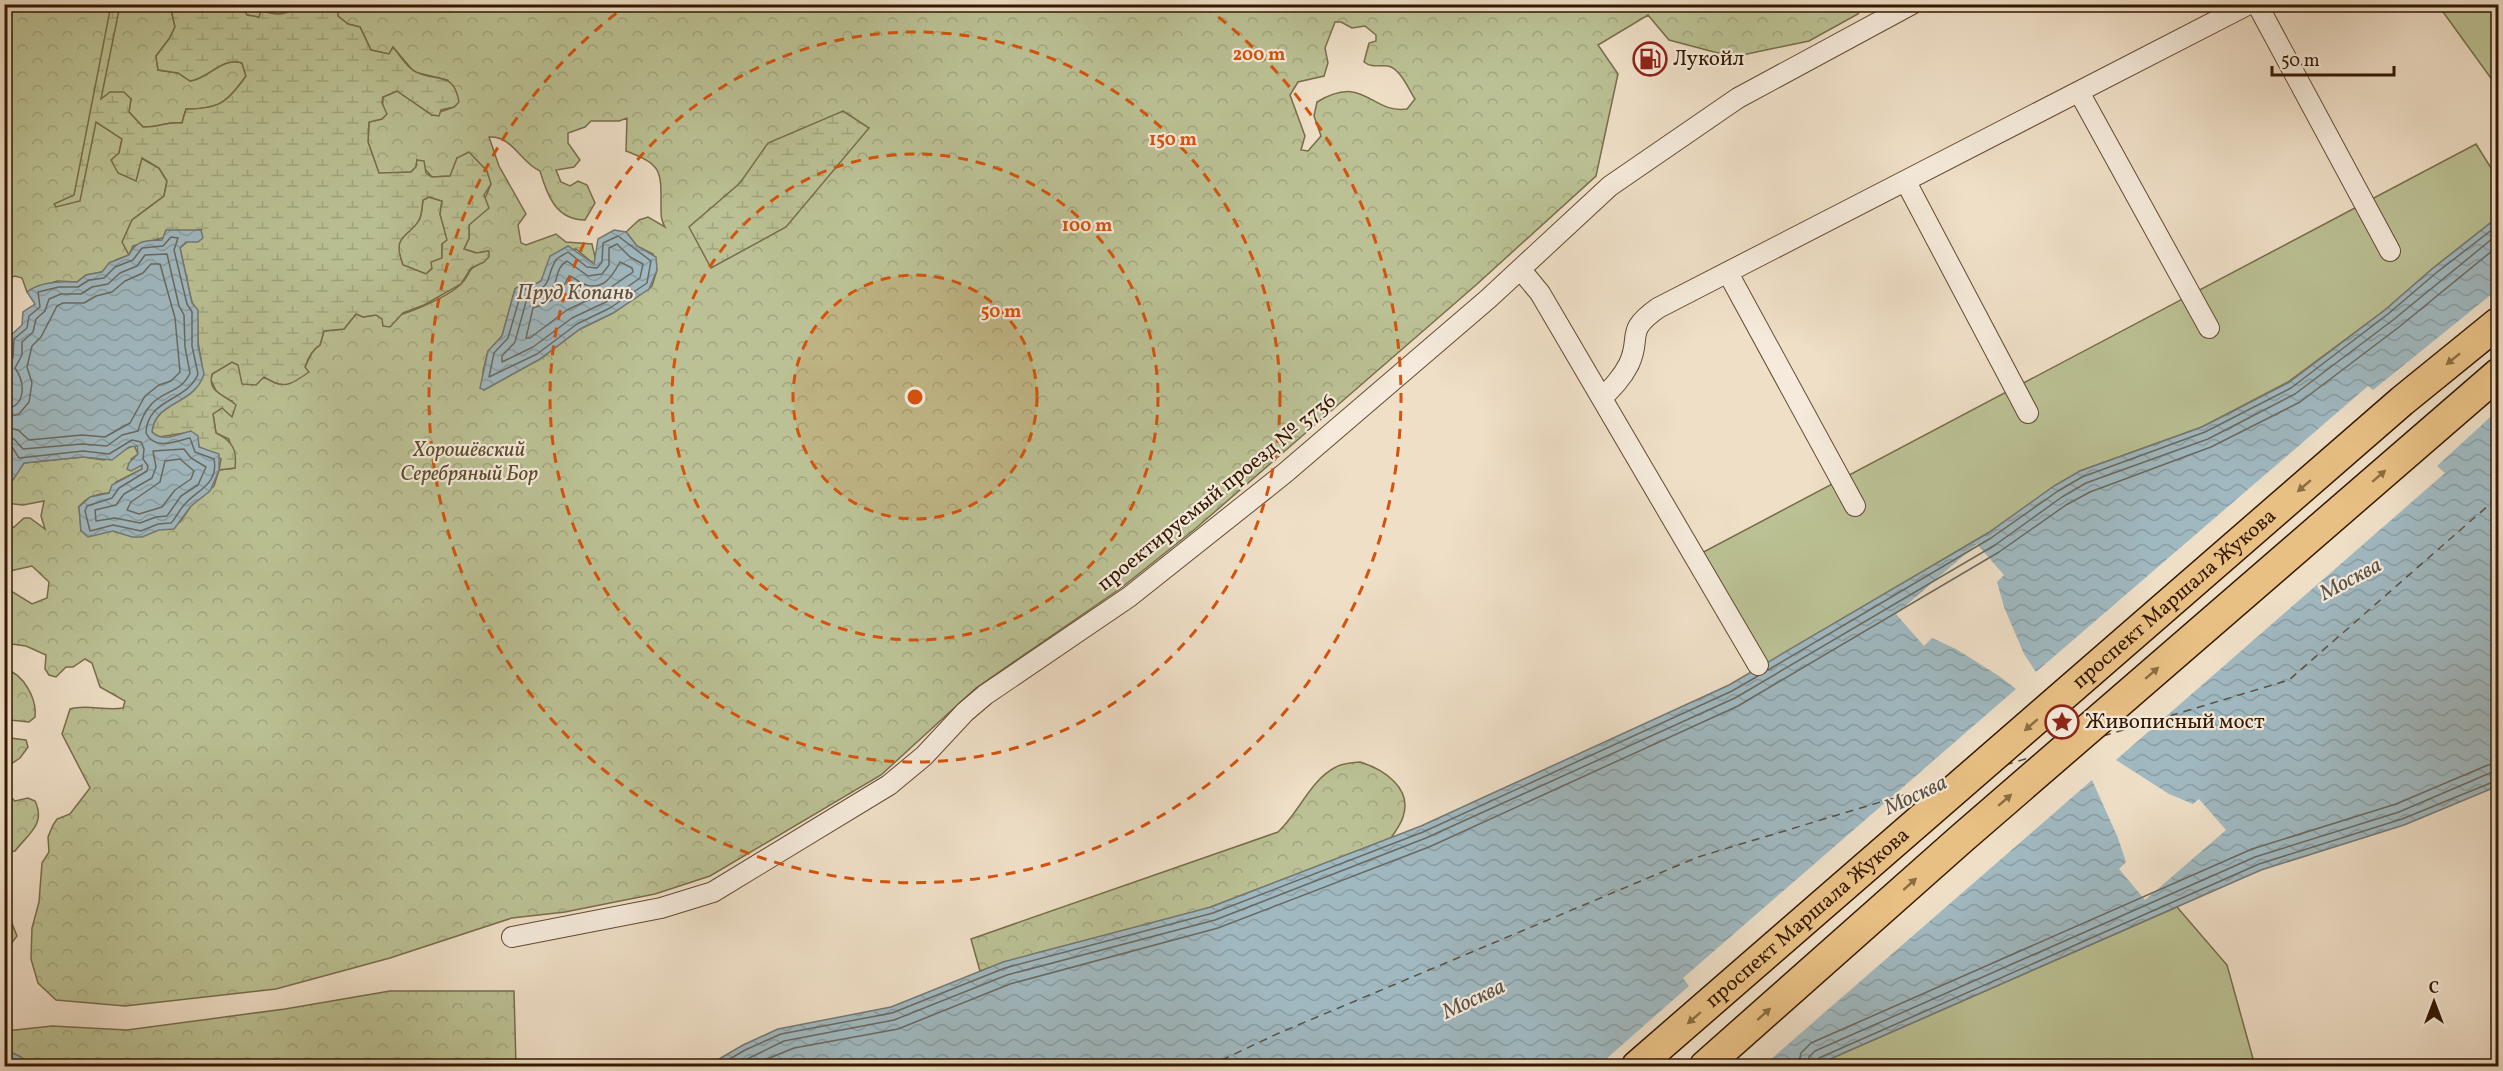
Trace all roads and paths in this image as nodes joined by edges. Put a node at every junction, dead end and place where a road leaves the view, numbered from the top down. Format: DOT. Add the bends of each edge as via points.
graph roads {
  1 [pos="1912,4"];
  2 [pos="2249,4"];
  3 [pos="2257,4"];
  4 [pos="2079,92"];
  5 [pos="1905,182"];
  6 [pos="2390,252"];
  7 [pos="1521,270"];
  8 [pos="1728,273"];
  9 [pos="2499,323"];
  10 [pos="2209,328"];
  11 [pos="2499,374"];
  12 [pos="1602,398"];
  13 [pos="2028,412"];
  14 [pos="1855,506"];
  15 [pos="1758,665"];
  16 [pos="512,936"];
  17 [pos="1637,1066"];
  18 [pos="1705,1066"];
  1 -- 7 [label="street, проектируемый проезд № 3736" via="1738,98 1610,186"];
  2 -- 4 [label="street"];
  3 -- 6 [label="street"];
  4 -- 5 [label="street"];
  4 -- 10 [label="street"];
  5 -- 8 [label="street"];
  5 -- 13 [label="street"];
  7 -- 12 [label="street" via="1540,293"];
  7 -- 16 [label="street, проектируемый проезд № 3736" via="1285,473 1129,597 985,695 889,785 713,892 661,908"];
  8 -- 12 [label="street" via="1669,302 1643,320 1633,336 1630,362"];
  8 -- 14 [label="street"];
  9 -- 17 [label="main road, проспект Маршала Жукова, one-way" via="2402,401"];
  18 -- 11 [label="main road, проспект Маршала Жукова, one-way" via="1961,838"];
  12 -- 15 [label="street"];
}
